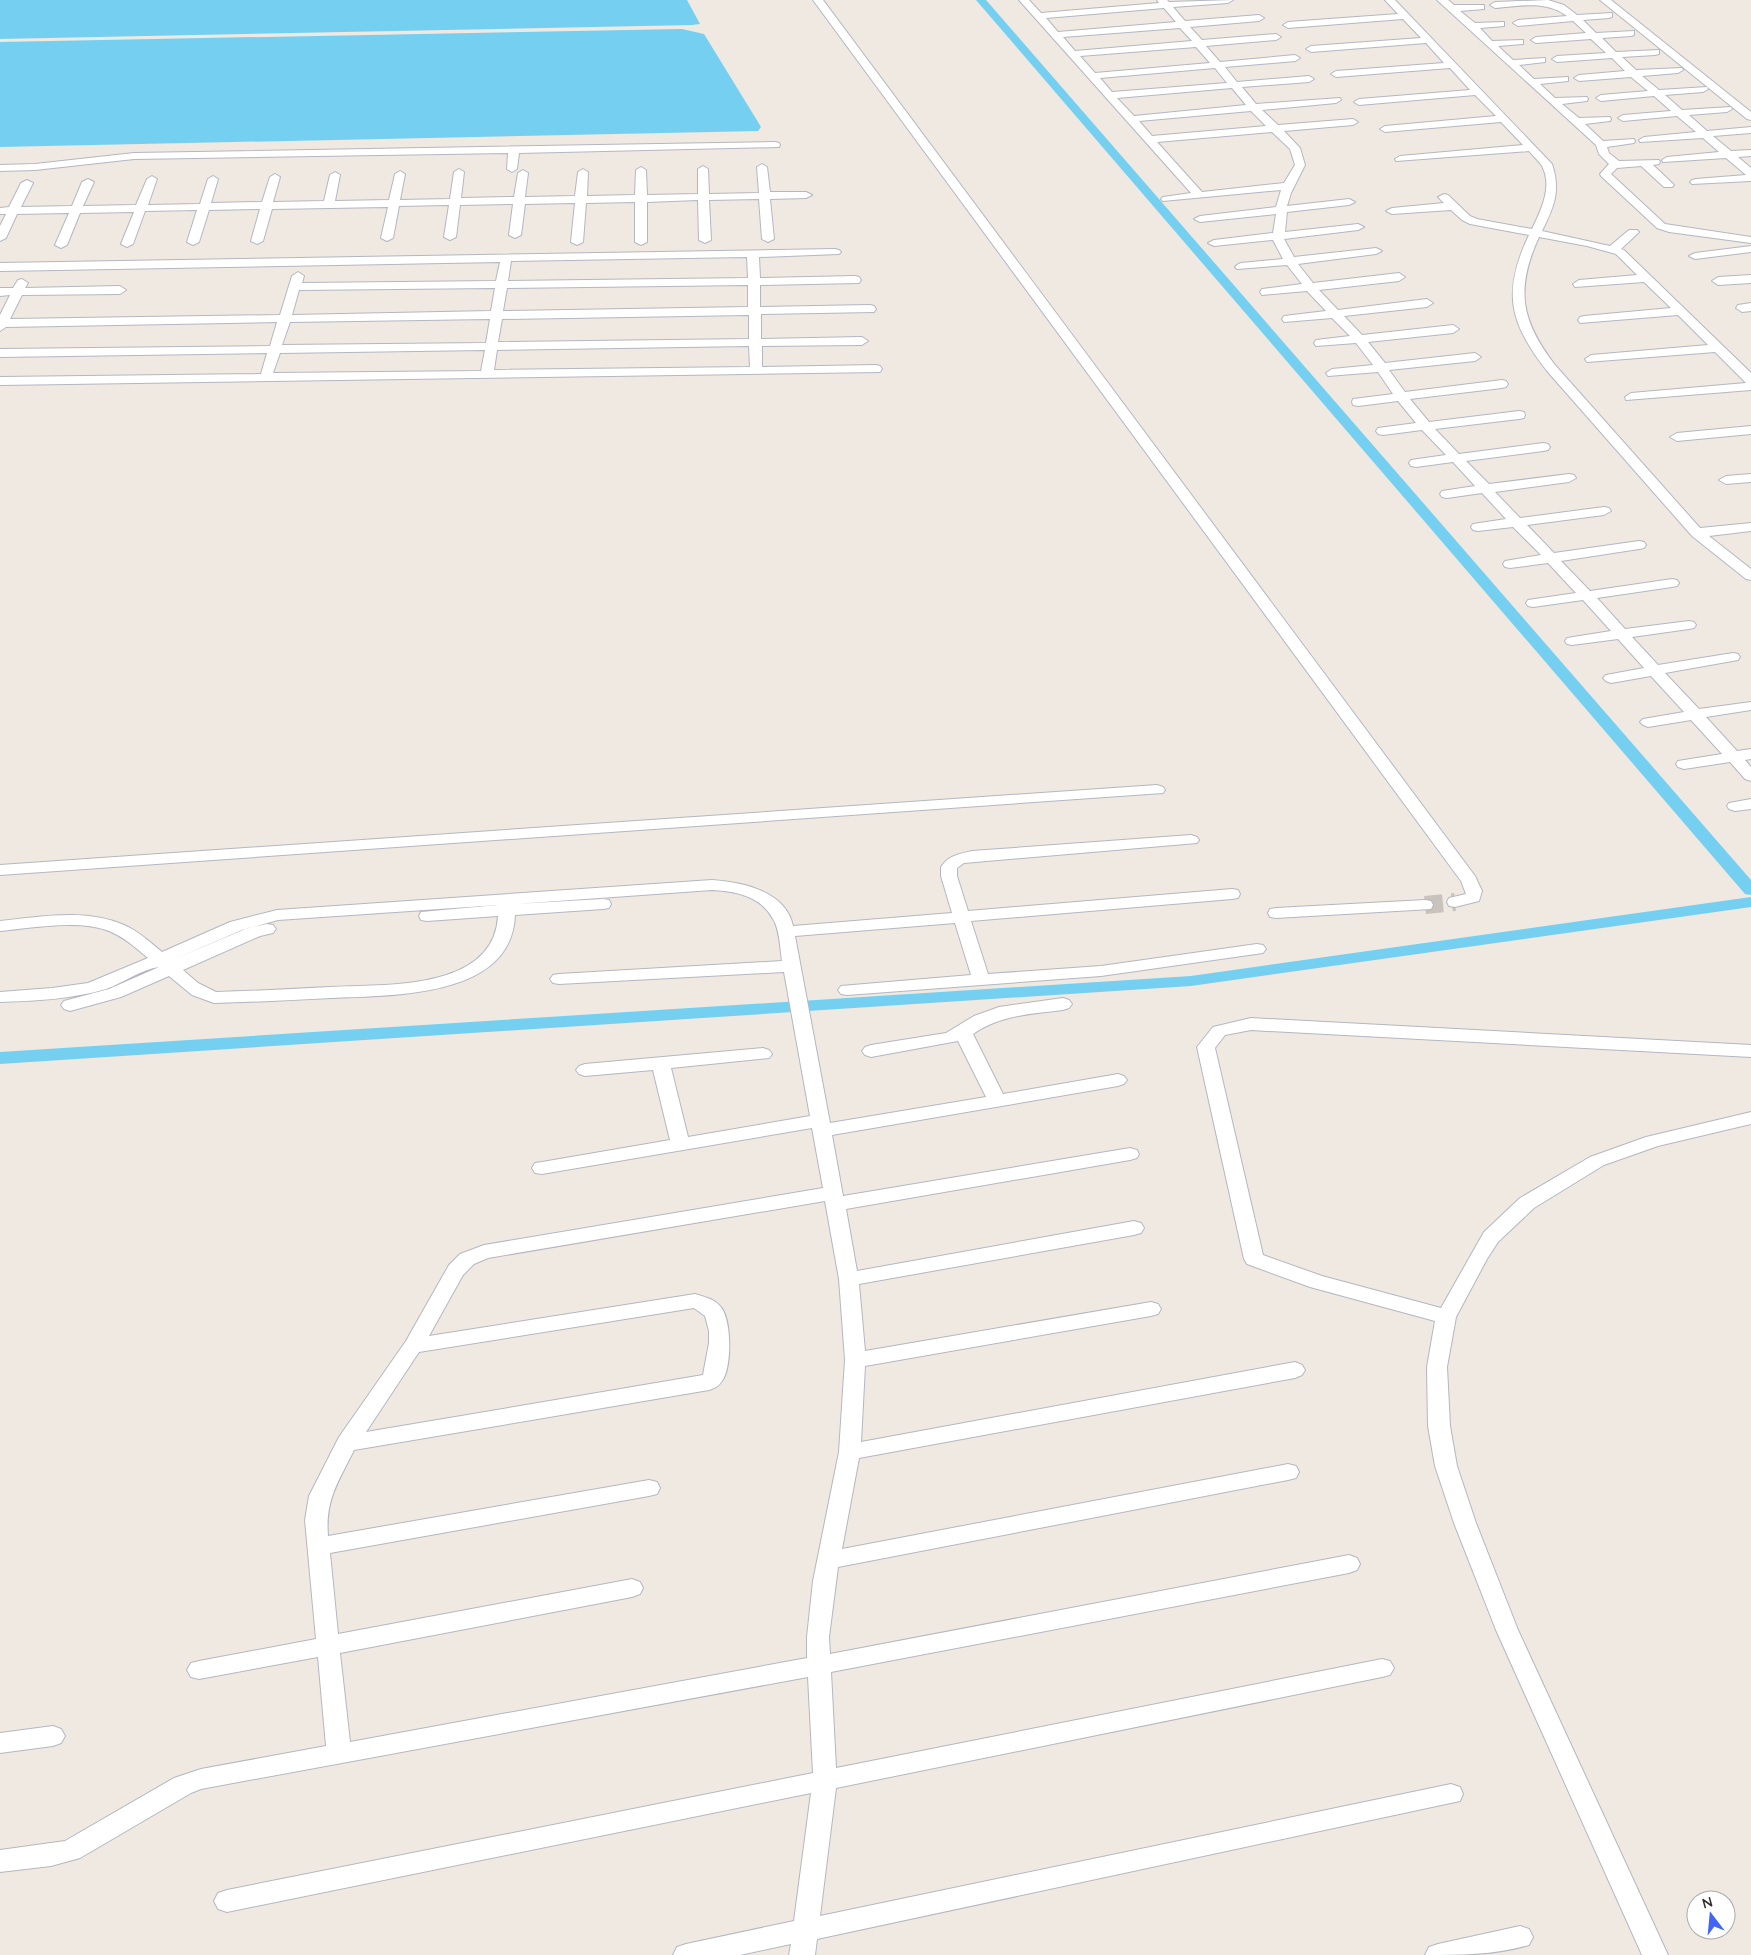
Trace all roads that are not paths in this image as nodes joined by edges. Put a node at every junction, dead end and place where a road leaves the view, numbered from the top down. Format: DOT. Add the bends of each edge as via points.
graph roads {
  1 [pos="818,0"];
  2 [pos="1024,0"];
  3 [pos="1228,0"];
  4 [pos="1390,0"];
  5 [pos="1442,0"];
  6 [pos="1567,0"];
  7 [pos="1605,0"];
  8 [pos="1553,1"];
  9 [pos="1164,2"];
  10 [pos="1495,5"];
  11 [pos="1481,7"];
  12 [pos="1452,8"];
  13 [pos="1609,15"];
  14 [pos="1039,16"];
  15 [pos="1404,16"];
  16 [pos="1259,18"];
  17 [pos="1577,19"];
  18 [pos="1182,23"];
  19 [pos="1518,23"];
  20 [pos="1500,24"];
  21 [pos="1288,25"];
  22 [pos="1473,26"];
  23 [pos="1631,33"];
  24 [pos="1056,35"];
  25 [pos="1596,36"];
  26 [pos="1276,37"];
  27 [pos="1428,40"];
  28 [pos="1536,40"];
  29 [pos="1520,42"];
  30 [pos="1199,43"];
  31 [pos="1489,44"];
  32 [pos="1311,49"];
  33 [pos="1655,52"];
  34 [pos="1073,54"];
  35 [pos="1614,54"];
  36 [pos="1295,58"];
  37 [pos="1557,59"];
  38 [pos="1541,60"];
  39 [pos="1510,63"];
  40 [pos="1217,64"];
  41 [pos="1452,65"];
  42 [pos="1678,70"];
  43 [pos="1336,74"];
  44 [pos="1634,74"];
  45 [pos="1093,76"];
  46 [pos="1579,78"];
  47 [pos="1309,79"];
  48 [pos="1564,79"];
  49 [pos="1532,82"];
  50 [pos="1234,84"];
  51 [pos="1703,89"];
  52 [pos="1477,92"];
  53 [pos="1656,93"];
  54 [pos="1110,95"];
  55 [pos="1601,98"];
  56 [pos="1583,99"];
  57 [pos="1336,100"];
  58 [pos="1553,101"];
  59 [pos="1358,102"];
  60 [pos="1253,107"];
  61 [pos="1726,109"];
  62 [pos="1679,113"];
  63 [pos="1751,117"];
  64 [pos="1623,118"];
  65 [pos="1131,119"];
  66 [pos="1606,119"];
  67 [pos="1503,120"];
  68 [pos="1353,122"];
  69 [pos="1575,122"];
  70 [pos="1276,128"];
  71 [pos="1385,130"];
  72 [pos="1751,130"];
  73 [pos="1704,135"];
  74 [pos="1149,138"];
  75 [pos="1644,140"];
  76 [pos="1630,141"];
  77 [pos="1601,144"];
  78 [pos="753,145"];
  79 [pos="775,145"];
  80 [pos="635,147"];
  81 [pos="1531,148"];
  82 [pos="514,149"];
  83 [pos="456,150"];
  84 [pos="336,153"];
  85 [pos="1751,153"];
  86 [pos="1729,155"];
  87 [pos="150,156"];
  88 [pos="1400,159"];
  89 [pos="1667,160"];
  90 [pos="1614,166"];
  91 [pos="0,168"];
  92 [pos="703,169"];
  93 [pos="582,172"];
  94 [pos="400,174"];
  95 [pos="1751,174"];
  96 [pos="275,178"];
  97 [pos="1751,178"];
  98 [pos="213,179"];
  99 [pos="88,182"];
  100 [pos="1696,182"];
  101 [pos="27,183"];
  102 [pos="1668,185"];
  103 [pos="1290,186"];
  104 [pos="806,195"];
  105 [pos="764,196"];
  106 [pos="1200,196"];
  107 [pos="704,197"];
  108 [pos="1444,197"];
  109 [pos="641,198"];
  110 [pos="1167,199"];
  111 [pos="580,200"];
  112 [pos="519,201"];
  113 [pos="455,202"];
  114 [pos="1349,202"];
  115 [pos="394,203"];
  116 [pos="329,205"];
  117 [pos="267,206"];
  118 [pos="1454,206"];
  119 [pos="205,207"];
  120 [pos="140,208"];
  121 [pos="76,210"];
  122 [pos="1282,210"];
  123 [pos="0,211"];
  124 [pos="13,211"];
  125 [pos="1392,211"];
  126 [pos="1200,220"];
  127 [pos="1358,227"];
  128 [pos="1633,232"];
  129 [pos="1538,233"];
  130 [pos="515,235"];
  131 [pos="1277,236"];
  132 [pos="450,237"];
  133 [pos="0,238"];
  134 [pos="387,238"];
  135 [pos="768,239"];
  136 [pos="257,240"];
  137 [pos="705,240"];
  138 [pos="1751,240"];
  139 [pos="193,242"];
  140 [pos="577,242"];
  141 [pos="641,242"];
  142 [pos="1214,243"];
  143 [pos="127,244"];
  144 [pos="61,245"];
  145 [pos="1613,249"];
  146 [pos="1751,250"];
  147 [pos="1376,251"];
  148 [pos="835,252"];
  149 [pos="753,254"];
  150 [pos="1695,256"];
  151 [pos="506,258"];
  152 [pos="302,261"];
  153 [pos="1289,261"];
  154 [pos="1241,266"];
  155 [pos="30,267"];
  156 [pos="0,268"];
  157 [pos="1399,277"];
  158 [pos="1648,278"];
  159 [pos="1751,279"];
  160 [pos="855,280"];
  161 [pos="1718,280"];
  162 [pos="753,281"];
  163 [pos="501,284"];
  164 [pos="1579,284"];
  165 [pos="294,287"];
  166 [pos="1309,287"];
  167 [pos="120,290"];
  168 [pos="0,292"];
  169 [pos="17,292"];
  170 [pos="1266,292"];
  171 [pos="1427,303"];
  172 [pos="870,309"];
  173 [pos="754,311"];
  174 [pos="1682,311"];
  175 [pos="496,314"];
  176 [pos="1336,314"];
  177 [pos="285,317"];
  178 [pos="1288,319"];
  179 [pos="1584,320"];
  180 [pos="1,324"];
  181 [pos="1453,329"];
  182 [pos="1360,339"];
  183 [pos="862,341"];
  184 [pos="755,342"];
  185 [pos="1320,343"];
  186 [pos="492,346"];
  187 [pos="1718,348"];
  188 [pos="275,349"];
  189 [pos="0,353"];
  190 [pos="1475,357"];
  191 [pos="1591,359"];
  192 [pos="1383,367"];
  193 [pos="876,369"];
  194 [pos="756,370"];
  195 [pos="1332,372"];
  196 [pos="487,374"];
  197 [pos="266,377"];
  198 [pos="0,380"];
  199 [pos="1751,380"];
  200 [pos="1502,384"];
  201 [pos="1751,386"];
  202 [pos="1400,396"];
  203 [pos="1630,397"];
  204 [pos="1358,402"];
  205 [pos="1519,415"];
  206 [pos="1426,426"];
  207 [pos="1751,430"];
  208 [pos="1383,431"];
  209 [pos="1677,437"];
  210 [pos="1544,447"];
  211 [pos="1456,458"];
  212 [pos="1416,463"];
  213 [pos="1569,478"];
  214 [pos="1751,478"];
  215 [pos="1726,480"];
  216 [pos="1486,489"];
  217 [pos="1447,494"];
  218 [pos="1604,511"];
  219 [pos="1518,522"];
  220 [pos="1751,527"];
  221 [pos="1478,528"];
  222 [pos="1698,533"];
  223 [pos="1639,545"];
  224 [pos="1551,558"];
  225 [pos="1510,564"];
  226 [pos="1751,576"];
  227 [pos="1672,583"];
  228 [pos="1586,595"];
  229 [pos="1533,603"];
  230 [pos="1689,625"];
  231 [pos="1621,633"];
  232 [pos="1572,641"];
  233 [pos="1733,658"];
  234 [pos="1657,672"];
  235 [pos="1611,678"];
  236 [pos="1749,706"];
  237 [pos="1696,713"];
  238 [pos="1648,722"];
  239 [pos="1751,754"];
  240 [pos="1734,756"];
  241 [pos="1684,764"];
  242 [pos="1751,776"];
  243 [pos="1157,790"];
  244 [pos="1191,840"];
  245 [pos="0,870"];
  246 [pos="1232,894"];
  247 [pos="1455,902"];
  248 [pos="1425,904"];
  249 [pos="507,905"];
  250 [pos="1276,913"];
  251 [pos="962,917"];
  252 [pos="0,926"];
  253 [pos="786,932"];
  254 [pos="1257,949"];
  255 [pos="164,964"];
  256 [pos="792,966"];
  257 [pos="559,979"];
  258 [pos="981,980"];
  259 [pos="847,990"];
  260 [pos="0,997"];
  261 [pos="1063,1004"];
  262 [pos="0,1010"];
  263 [pos="963,1032"];
  264 [pos="871,1051"];
  265 [pos="1751,1051"];
  266 [pos="763,1054"];
  267 [pos="660,1062"];
  268 [pos="585,1070"];
  269 [pos="1118,1080"];
  270 [pos="997,1101"];
  271 [pos="1751,1118"];
  272 [pos="821,1126"];
  273 [pos="680,1144"];
  274 [pos="1130,1154"];
  275 [pos="542,1168"];
  276 [pos="835,1198"];
  277 [pos="1134,1228"];
  278 [pos="849,1278"];
  279 [pos="1151,1309"];
  280 [pos="1446,1317"];
  281 [pos="414,1346"];
  282 [pos="856,1360"];
  283 [pos="1296,1370"];
  284 [pos="347,1443"];
  285 [pos="850,1452"];
  286 [pos="1288,1472"];
  287 [pos="649,1488"];
  288 [pos="318,1546"];
  289 [pos="828,1560"];
  290 [pos="1349,1564"];
  291 [pos="632,1588"];
  292 [pos="329,1645"];
  293 [pos="820,1665"];
  294 [pos="1382,1668"];
  295 [pos="199,1670"];
  296 [pos="53,1736"];
  297 [pos="0,1743"];
  298 [pos="340,1754"];
  299 [pos="825,1782"];
  300 [pos="1451,1794"];
  301 [pos="0,1861"];
  302 [pos="227,1901"];
  303 [pos="1520,1937"];
  304 [pos="803,1943"];
  305 [pos="686,1955"];
  306 [pos="1438,1955"];
  307 [pos="1656,1955"];
  1 -- 247 [label="street" via="1469,880 1475,896"];
  2 -- 14 [label="street"];
  3 -- 9 [label="street"];
  4 -- 15 [label="street"];
  5 -- 12 [label="street"];
  6 -- 8 [label="street"];
  7 -- 63 [label="street"];
  8 -- 10 [label="street"];
  8 -- 17 [label="street"];
  9 -- 14 [label="street"];
  9 -- 18 [label="street"];
  11 -- 12 [label="street"];
  12 -- 22 [label="street"];
  13 -- 17 [label="street"];
  14 -- 24 [label="street"];
  15 -- 21 [label="street"];
  15 -- 27 [label="street"];
  16 -- 18 [label="street"];
  17 -- 19 [label="street"];
  17 -- 25 [label="street"];
  18 -- 24 [label="street"];
  18 -- 30 [label="street"];
  20 -- 22 [label="street"];
  22 -- 31 [label="street"];
  23 -- 25 [label="street"];
  24 -- 34 [label="street"];
  25 -- 28 [label="street"];
  25 -- 35 [label="street"];
  26 -- 30 [label="street"];
  27 -- 32 [label="street"];
  27 -- 41 [label="street"];
  29 -- 31 [label="street"];
  30 -- 34 [label="street"];
  30 -- 40 [label="street"];
  31 -- 39 [label="street"];
  33 -- 35 [label="street"];
  34 -- 45 [label="street"];
  35 -- 37 [label="street"];
  35 -- 44 [label="street"];
  36 -- 40 [label="street"];
  38 -- 39 [label="street"];
  39 -- 49 [label="street"];
  40 -- 45 [label="street"];
  40 -- 50 [label="street"];
  41 -- 43 [label="street"];
  41 -- 52 [label="street"];
  42 -- 44 [label="street"];
  44 -- 46 [label="street"];
  44 -- 53 [label="street"];
  45 -- 54 [label="street"];
  47 -- 50 [label="street"];
  48 -- 49 [label="street"];
  49 -- 58 [label="street"];
  50 -- 54 [label="street"];
  50 -- 60 [label="street"];
  51 -- 53 [label="street"];
  52 -- 59 [label="street"];
  52 -- 67 [label="street"];
  53 -- 55 [label="street"];
  53 -- 62 [label="street"];
  54 -- 65 [label="street"];
  56 -- 58 [label="street"];
  57 -- 60 [label="street"];
  58 -- 69 [label="street"];
  60 -- 65 [label="street"];
  60 -- 70 [label="street"];
  61 -- 62 [label="street"];
  62 -- 64 [label="street"];
  62 -- 73 [label="street"];
  65 -- 74 [label="street"];
  66 -- 69 [label="street"];
  67 -- 71 [label="street"];
  67 -- 81 [label="street"];
  68 -- 70 [label="street"];
  69 -- 77 [label="street"];
  70 -- 74 [label="street"];
  70 -- 103 [label="street" via="1294,148 1299,160 1300,165"];
  72 -- 73 [label="street"];
  73 -- 75 [label="street"];
  73 -- 86 [label="street"];
  74 -- 106 [label="street"];
  76 -- 77 [label="street"];
  77 -- 90 [label="street" via="1604,154"];
  78 -- 79 [label="street"];
  78 -- 80 [label="street" via="695,151"];
  78 -- 105 [label="street"];
  80 -- 82 [label="street" via="572,153"];
  80 -- 109 [label="street"];
  81 -- 88 [label="street"];
  81 -- 129 [label="street" via="1547,164 1551,177 1550,197"];
  82 -- 83 [label="street"];
  82 -- 112 [label="street"];
  83 -- 84 [label="street" via="391,156"];
  83 -- 113 [label="street"];
  84 -- 87 [label="street" via="210,159"];
  84 -- 116 [label="street"];
  85 -- 86 [label="street"];
  86 -- 89 [label="street"];
  86 -- 95 [label="street"];
  87 -- 91 [label="street"];
  87 -- 120 [label="street"];
  90 -- 102 [label="street" via="1650,163"];
  90 -- 138 [label="street" via="1605,174 1650,217 1669,229"];
  92 -- 107 [label="street"];
  93 -- 111 [label="street"];
  94 -- 115 [label="street"];
  96 -- 117 [label="street"];
  97 -- 100 [label="street"];
  98 -- 119 [label="street"];
  99 -- 121 [label="street"];
  101 -- 124 [label="street"];
  103 -- 106 [label="street"];
  103 -- 122 [label="street" via="1282,199"];
  104 -- 105 [label="street"];
  105 -- 107 [label="street"];
  105 -- 135 [label="street"];
  106 -- 110 [label="street"];
  107 -- 109 [label="street"];
  107 -- 137 [label="street"];
  108 -- 118 [label="street"];
  109 -- 111 [label="street"];
  109 -- 141 [label="street"];
  111 -- 112 [label="street"];
  111 -- 140 [label="street"];
  112 -- 113 [label="street"];
  112 -- 130 [label="street"];
  113 -- 115 [label="street"];
  113 -- 132 [label="street"];
  114 -- 122 [label="street"];
  115 -- 116 [label="street"];
  115 -- 134 [label="street"];
  116 -- 117 [label="street"];
  117 -- 119 [label="street"];
  117 -- 136 [label="street"];
  118 -- 125 [label="street"];
  118 -- 129 [label="street" via="1474,222"];
  119 -- 120 [label="street"];
  119 -- 139 [label="street"];
  120 -- 121 [label="street"];
  120 -- 143 [label="street"];
  121 -- 124 [label="street"];
  121 -- 144 [label="street"];
  122 -- 126 [label="street"];
  122 -- 131 [label="street"];
  123 -- 124 [label="street"];
  124 -- 133 [label="street"];
  127 -- 131 [label="street"];
  128 -- 145 [label="street"];
  129 -- 145 [label="street"];
  129 -- 222 [label="street" via="1524,258 1517,291 1524,325 1534,346"];
  131 -- 142 [label="street"];
  131 -- 153 [label="street"];
  145 -- 158 [label="street" via="1627,257"];
  146 -- 150 [label="street"];
  147 -- 153 [label="street"];
  148 -- 149 [label="street"];
  149 -- 151 [label="street"];
  149 -- 162 [label="street"];
  151 -- 152 [label="street"];
  151 -- 163 [label="street"];
  152 -- 155 [label="street"];
  152 -- 165 [label="street"];
  153 -- 154 [label="street"];
  153 -- 166 [label="street"];
  155 -- 156 [label="street"];
  155 -- 169 [label="street"];
  157 -- 166 [label="street"];
  158 -- 164 [label="street"];
  158 -- 174 [label="street"];
  159 -- 161 [label="street"];
  160 -- 162 [label="street"];
  162 -- 163 [label="street"];
  162 -- 173 [label="street"];
  163 -- 165 [label="street"];
  163 -- 175 [label="street"];
  165 -- 177 [label="street"];
  166 -- 170 [label="street"];
  166 -- 176 [label="street"];
  167 -- 169 [label="street"];
  168 -- 169 [label="street"];
  169 -- 180 [label="street"];
  171 -- 176 [label="street"];
  172 -- 173 [label="street"];
  173 -- 175 [label="street"];
  173 -- 184 [label="street"];
  174 -- 179 [label="street"];
  174 -- 187 [label="street"];
  175 -- 177 [label="street"];
  175 -- 186 [label="street"];
  176 -- 178 [label="street"];
  176 -- 182 [label="street"];
  177 -- 180 [label="street"];
  177 -- 188 [label="street"];
  181 -- 182 [label="street"];
  182 -- 185 [label="street"];
  182 -- 192 [label="street"];
  183 -- 184 [label="street"];
  184 -- 186 [label="street"];
  184 -- 194 [label="street"];
  186 -- 188 [label="street"];
  186 -- 196 [label="street"];
  187 -- 191 [label="street"];
  187 -- 199 [label="street"];
  188 -- 189 [label="street"];
  188 -- 197 [label="street"];
  190 -- 192 [label="street"];
  192 -- 195 [label="street"];
  192 -- 202 [label="street"];
  193 -- 194 [label="street"];
  194 -- 196 [label="street"];
  196 -- 197 [label="street"];
  197 -- 198 [label="street"];
  200 -- 202 [label="street"];
  201 -- 203 [label="street"];
  202 -- 204 [label="street"];
  202 -- 206 [label="street"];
  205 -- 206 [label="street"];
  206 -- 208 [label="street"];
  206 -- 211 [label="street"];
  207 -- 209 [label="street"];
  210 -- 211 [label="street"];
  211 -- 212 [label="street"];
  211 -- 216 [label="street"];
  213 -- 216 [label="street"];
  214 -- 215 [label="street"];
  216 -- 217 [label="street"];
  216 -- 219 [label="street"];
  218 -- 219 [label="street"];
  219 -- 221 [label="street"];
  219 -- 224 [label="street"];
  220 -- 222 [label="street"];
  222 -- 226 [label="street"];
  223 -- 224 [label="street"];
  224 -- 225 [label="street"];
  224 -- 228 [label="street"];
  227 -- 228 [label="street"];
  228 -- 229 [label="street"];
  228 -- 231 [label="street"];
  230 -- 231 [label="street"];
  231 -- 232 [label="street"];
  231 -- 234 [label="street"];
  233 -- 234 [label="street"];
  234 -- 235 [label="street"];
  234 -- 237 [label="street"];
  236 -- 237 [label="street"];
  237 -- 238 [label="street"];
  237 -- 240 [label="street"];
  239 -- 240 [label="street"];
  240 -- 241 [label="street"];
  240 -- 242 [label="street"];
  243 -- 245 [label="street"];
  244 -- 251 [label="street" via="958,859 949,867 949,876"];
  246 -- 251 [label="street"];
  248 -- 250 [label="street"];
  249 -- 253 [label="street" via="758,895 774,906"];
  249 -- 255 [label="street" via="269,928"];
  249 -- 255 [label="street" via="505,929 488,956 475,968 436,986 214,998 205,995"];
  251 -- 253 [label="street"];
  251 -- 258 [label="street"];
  252 -- 255 [label="street" via="70,921 112,926"];
  253 -- 256 [label="street"];
  254 -- 258 [label="street" via="1101,971"];
  255 -- 260 [label="street" via="74,992"];
  255 -- 262 [label="street" via="115,993 94,1000"];
  256 -- 257 [label="street"];
  256 -- 272 [label="street"];
  258 -- 259 [label="street"];
  261 -- 263 [label="street" via="999,1013 980,1020"];
  263 -- 264 [label="street" via="932,1042"];
  263 -- 270 [label="street"];
  265 -- 280 [label="street" via="1251,1024 1219,1031 1206,1047 1254,1259 1316,1282"];
  266 -- 267 [label="street"];
  267 -- 268 [label="street"];
  267 -- 273 [label="street"];
  269 -- 270 [label="street"];
  270 -- 272 [label="street"];
  271 -- 280 [label="street" via="1653,1141 1597,1161 1527,1203 1491,1237"];
  272 -- 273 [label="street"];
  272 -- 276 [label="street"];
  273 -- 275 [label="street"];
  274 -- 276 [label="street"];
  276 -- 278 [label="street"];
  276 -- 281 [label="street" via="474,1255 456,1270"];
  277 -- 278 [label="street"];
  278 -- 282 [label="street"];
  279 -- 282 [label="street"];
  280 -- 307 [label="street" via="1437,1367 1439,1426 1446,1466 1464,1523 1507,1630"];
  281 -- 284 [label="street"];
  281 -- 284 [label="street" via="695,1301 713,1308 719,1329 714,1377 709,1382"];
  282 -- 285 [label="street"];
  283 -- 285 [label="street"];
  284 -- 288 [label="street" via="320,1496 316,1520"];
  285 -- 289 [label="street"];
  286 -- 289 [label="street"];
  287 -- 288 [label="street"];
  288 -- 292 [label="street"];
  289 -- 293 [label="street" via="818,1637"];
  290 -- 293 [label="street"];
  291 -- 292 [label="street"];
  292 -- 295 [label="street"];
  292 -- 298 [label="street"];
  293 -- 298 [label="street"];
  293 -- 299 [label="street"];
  294 -- 299 [label="street"];
  296 -- 297 [label="street"];
  298 -- 301 [label="street" via="201,1779 183,1785 71,1850"];
  299 -- 302 [label="street"];
  299 -- 304 [label="street"];
  300 -- 304 [label="street"];
  303 -- 306 [label="street"];
  304 -- 305 [label="street"];
}
